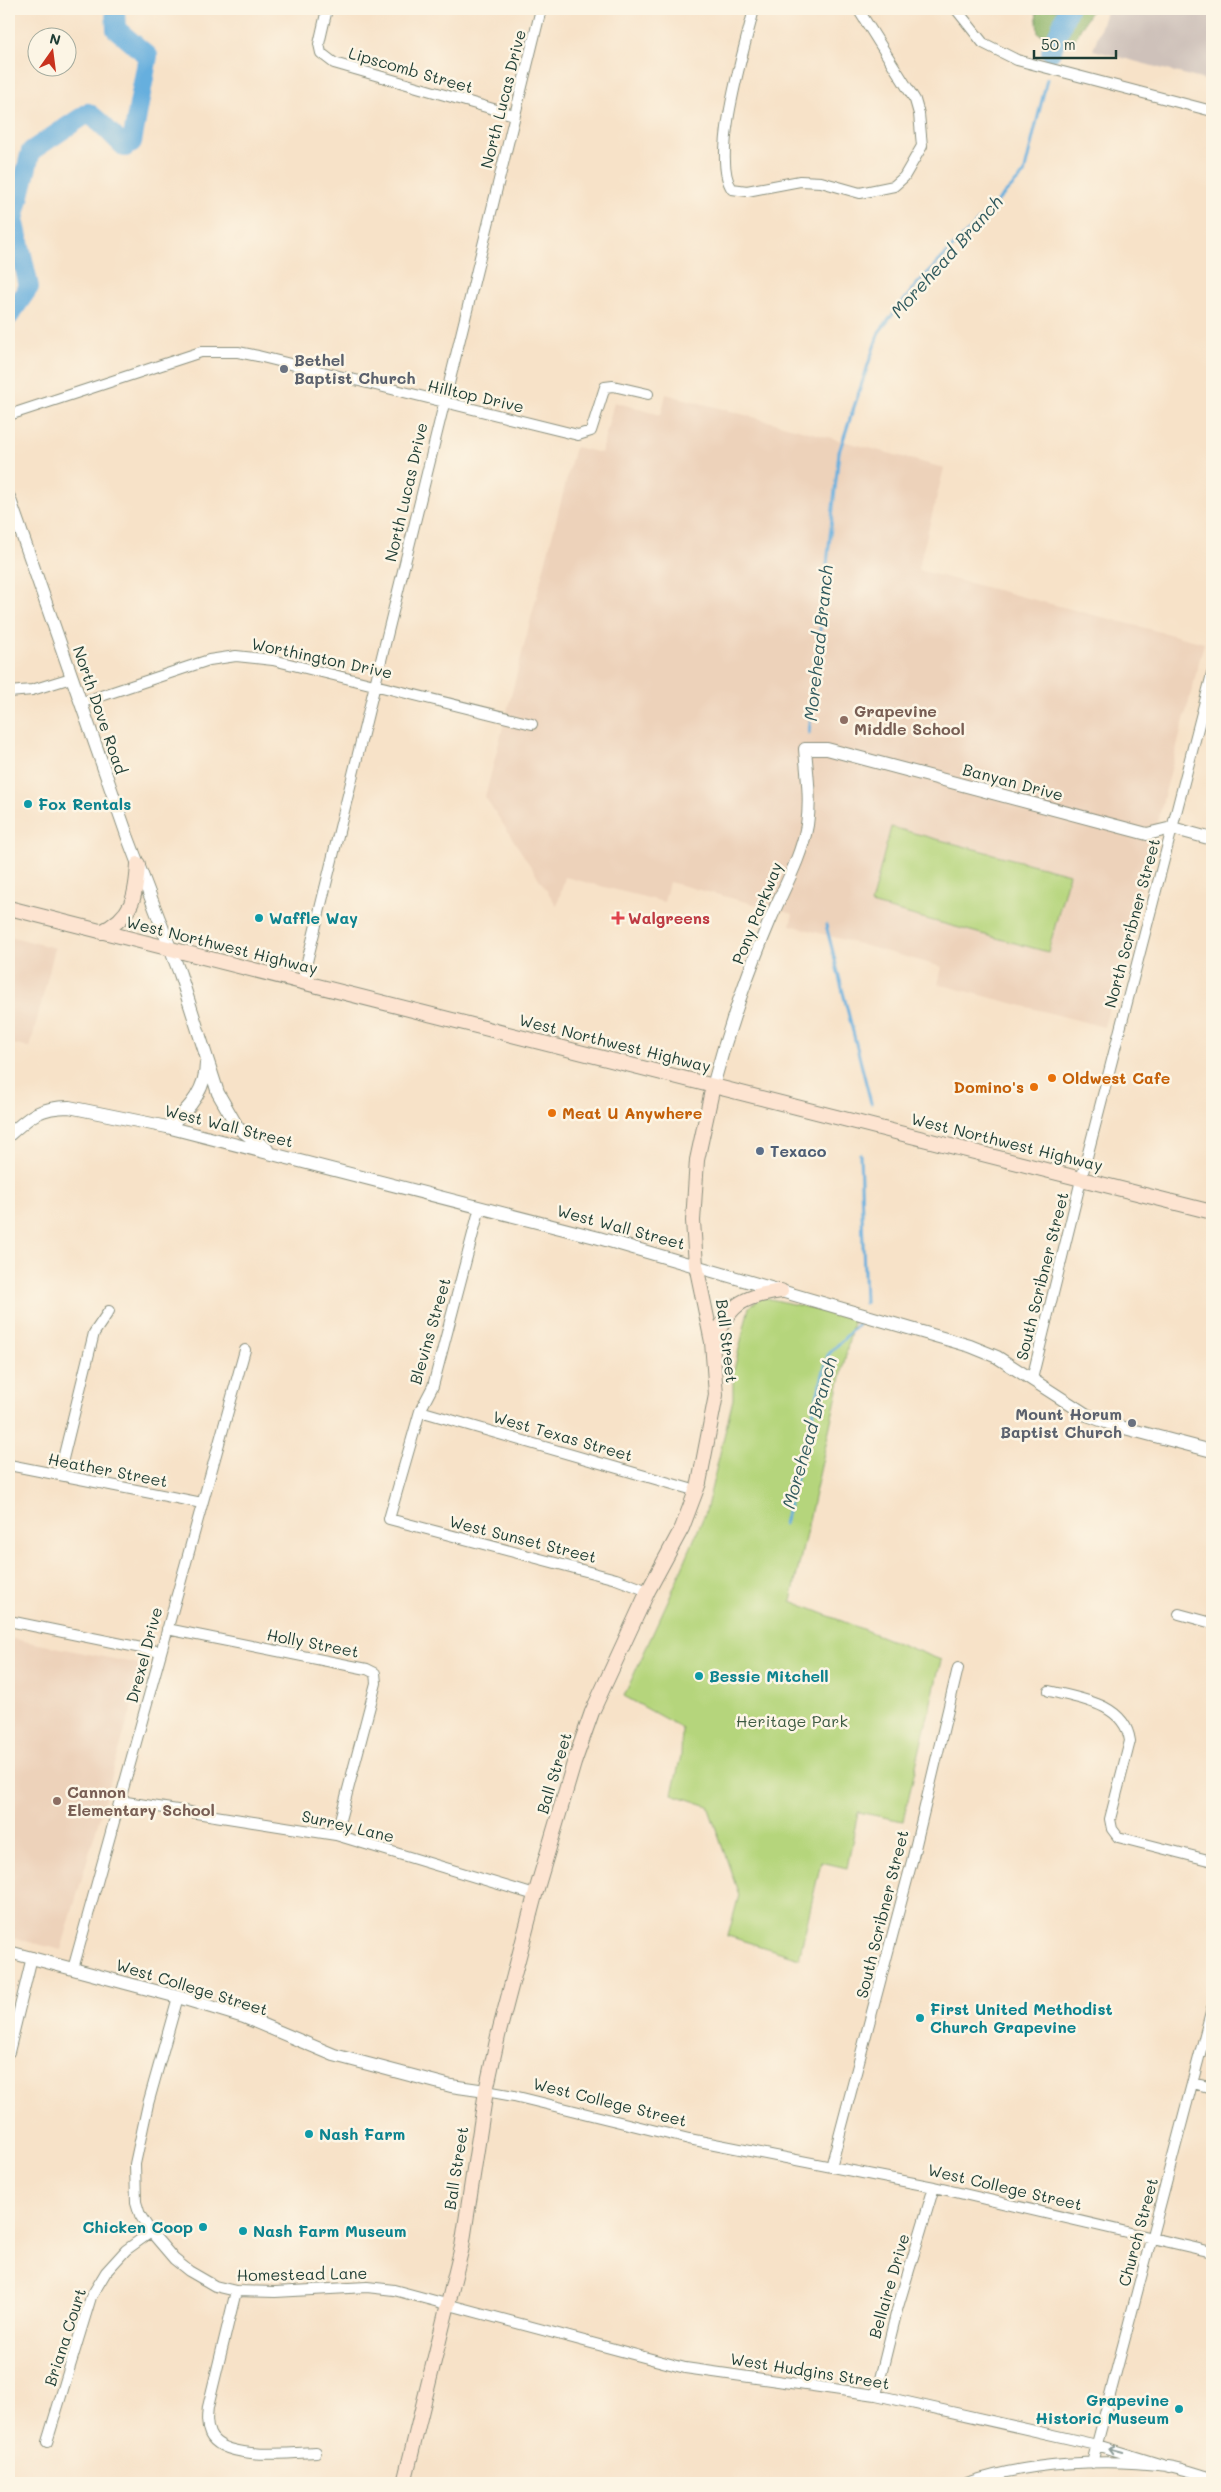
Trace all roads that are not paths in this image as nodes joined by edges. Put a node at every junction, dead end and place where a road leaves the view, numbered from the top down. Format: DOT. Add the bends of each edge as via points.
graph roads {
  1 [pos="326,9"];
  2 [pos="541,9"];
  3 [pos="754,9"];
  4 [pos="858,9"];
  5 [pos="956,9"];
  6 [pos="1212,111"];
  7 [pos="514,116"];
  8 [pos="648,394"];
  9 [pos="443,404"];
  10 [pos="9,415"];
  11 [pos="10,507"];
  12 [pos="1212,674"];
  13 [pos="71,678"];
  14 [pos="376,684"];
  15 [pos="9,692"];
  16 [pos="80,703"];
  17 [pos="532,724"];
  18 [pos="805,749"];
  19 [pos="1172,828"];
  20 [pos="1212,839"];
  21 [pos="138,864"];
  22 [pos="9,908"];
  23 [pos="101,932"];
  24 [pos="173,955"];
  25 [pos="302,982"];
  26 [pos="206,1058"];
  27 [pos="713,1086"];
  28 [pos="166,1127"];
  29 [pos="9,1135"];
  30 [pos="277,1155"];
  31 [pos="1081,1180"];
  32 [pos="480,1207"];
  33 [pos="1212,1212"];
  34 [pos="696,1265"];
  35 [pos="781,1290"];
  36 [pos="109,1311"];
  37 [pos="712,1342"];
  38 [pos="245,1350"];
  39 [pos="1032,1379"];
  40 [pos="420,1411"];
  41 [pos="1212,1451"];
  42 [pos="9,1466"];
  43 [pos="58,1475"];
  44 [pos="697,1491"];
  45 [pos="202,1503"];
  46 [pos="389,1519"];
  47 [pos="648,1590"];
  48 [pos="1179,1614"];
  49 [pos="9,1622"];
  50 [pos="1212,1623"];
  51 [pos="167,1629"];
  52 [pos="161,1652"];
  53 [pos="958,1668"];
  54 [pos="1049,1691"];
  55 [pos="120,1801"];
  56 [pos="336,1835"];
  57 [pos="1212,1860"];
  58 [pos="535,1895"];
  59 [pos="9,1952"];
  60 [pos="32,1957"];
  61 [pos="73,1968"];
  62 [pos="178,1997"];
  63 [pos="1212,2008"];
  64 [pos="9,2046"];
  65 [pos="1193,2083"];
  66 [pos="1212,2088"];
  67 [pos="486,2092"];
  68 [pos="831,2167"];
  69 [pos="934,2187"];
  70 [pos="150,2232"];
  71 [pos="1152,2238"];
  72 [pos="1212,2252"];
  73 [pos="236,2291"];
  74 [pos="448,2304"];
  75 [pos="876,2395"];
  76 [pos="47,2442"];
  77 [pos="1097,2446"];
  78 [pos="316,2452"];
  79 [pos="1092,2463"];
  80 [pos="1168,2466"];
  81 [pos="1212,2478"];
  82 [pos="404,2483"];
  83 [pos="967,2483"];
  1 -- 7 [label="street, Lipscomb Street" via="319,44 321,53 328,59 350,69"];
  2 -- 7 [label="street, North Lucas Drive"];
  3 -- 4 [label="street" via="727,127 724,161 728,184 732,189 747,191 800,181 821,182 860,193 894,186 904,177 922,146 915,100"];
  5 -- 6 [label="street" via="983,43 1017,60"];
  7 -- 9 [label="street, North Lucas Drive"];
  8 -- 9 [label="street, Hilltop Drive" via="613,386 605,388 591,431 578,435"];
  9 -- 10 [label="street, Hilltop Drive" via="258,356 238,352 201,352"];
  9 -- 14 [label="street, North Lucas Drive"];
  11 -- 13 [label="street, North Dove Road"];
  12 -- 19 [label="street, North Scribner Street"];
  13 -- 15 [label="street" via="32,690"];
  13 -- 16 [label="street, North Dove Road"];
  14 -- 16 [label="street, Worthington Drive" via="273,660 236,656 208,660"];
  14 -- 17 [label="street, Worthington Drive"];
  14 -- 25 [label="street, North Lucas Drive"];
  16 -- 21 [label="street, North Dove Road"];
  18 -- 19 [label="street, Banyan Drive" via="827,749 1147,834"];
  18 -- 27 [label="street, Pony Parkway" via="807,816 800,853 769,921 734,1012"];
  19 -- 20 [label="street, Banyan Drive"];
  19 -- 31 [label="street, North Scribner Street"];
  21 -- 23 [label="main road" via="134,899 127,913 116,925"];
  21 -- 24 [label="street, North Dove Road"];
  22 -- 23 [label="main road, West Northwest Highway"];
  23 -- 24 [label="main road, West Northwest Highway"];
  24 -- 25 [label="main road, West Northwest Highway"];
  24 -- 26 [label="street, North Dove Road"];
  25 -- 27 [label="main road, West Northwest Highway"];
  26 -- 28 [label="street" via="206,1073 194,1100 183,1115"];
  26 -- 30 [label="street, North Dove Road" via="218,1093 238,1128"];
  27 -- 31 [label="main road, West Northwest Highway"];
  27 -- 34 [label="main road, Ball Street" via="697,1166 693,1221"];
  28 -- 29 [label="street, West Wall Street" via="69,1107 54,1107 32,1114"];
  28 -- 30 [label="street, West Wall Street"];
  30 -- 32 [label="street, West Wall Street"];
  31 -- 33 [label="main road, West Northwest Highway"];
  31 -- 39 [label="street, South Scribner Street"];
  32 -- 34 [label="street, West Wall Street"];
  32 -- 40 [label="street, Blevins Street" via="433,1386"];
  34 -- 35 [label="street, West Wall Street"];
  34 -- 37 [label="main road, Ball Street"];
  35 -- 37 [label="main road" via="738,1303"];
  35 -- 39 [label="street, West Wall Street" via="970,1346 997,1357"];
  36 -- 43 [label="street" via="94,1333"];
  37 -- 44 [label="main road, Ball Street" via="716,1395"];
  38 -- 45 [label="street, Drexel Drive"];
  39 -- 41 [label="street, West Wall Street" via="1088,1415"];
  40 -- 44 [label="street, West Texas Street"];
  40 -- 46 [label="street, Blevins Street"];
  42 -- 43 [label="street, Heather Street"];
  43 -- 45 [label="street, Heather Street"];
  44 -- 47 [label="main road, Ball Street" via="682,1528"];
  45 -- 51 [label="street, Drexel Drive"];
  46 -- 47 [label="street, West Sunset Street"];
  47 -- 58 [label="main road, Ball Street" via="592,1712"];
  48 -- 50 [label="street"];
  49 -- 52 [label="street"];
  51 -- 52 [label="street, Drexel Drive"];
  51 -- 56 [label="street, Holly Street" via="367,1668 375,1673 376,1683"];
  52 -- 55 [label="street, Drexel Drive"];
  53 -- 68 [label="street, South Scribner Street" via="912,1861"];
  54 -- 57 [label="street" via="1102,1705 1129,1735 1110,1819 1118,1837"];
  55 -- 56 [label="street, Surrey Lane"];
  55 -- 61 [label="street, Drexel Drive"];
  56 -- 58 [label="street, Surrey Lane"];
  58 -- 67 [label="main road, Ball Street"];
  59 -- 60 [label="street, West College Street"];
  60 -- 61 [label="street, West College Street"];
  60 -- 64 [label="street"];
  61 -- 62 [label="street, West College Street"];
  62 -- 67 [label="street, West College Street" via="244,2017 334,2055"];
  62 -- 70 [label="street, Homestead Lane" via="135,2164 136,2202"];
  63 -- 65 [label="street, Church Street"];
  65 -- 66 [label="street"];
  65 -- 71 [label="street, Church Street"];
  67 -- 68 [label="street, West College Street"];
  67 -- 74 [label="main road, Ball Street" via="462,2246"];
  68 -- 69 [label="street, West College Street"];
  69 -- 71 [label="street, West College Street"];
  69 -- 75 [label="street, Bellaire Drive"];
  70 -- 73 [label="street, Homestead Lane" via="189,2271 215,2286"];
  70 -- 76 [label="street, Briana Court" via="111,2266 91,2297"];
  71 -- 72 [label="street, West College Street"];
  71 -- 77 [label="street, Church Street"];
  73 -- 74 [label="street, Homestead Lane" via="367,2287 394,2290"];
  73 -- 78 [label="street" via="208,2407 206,2422 210,2436 225,2446 254,2454"];
  74 -- 75 [label="street, West Hudgins Street" via="686,2368"];
  74 -- 82 [label="main road, Ball Street"];
  75 -- 77 [label="street, West Hudgins Street"];
  77 -- 79 [label="street, Church Street"];
  80 -- 77 [label="street, West Hudgins Street, one-way"];
  79 -- 80 [label="street, West Hudgins Street"];
  79 -- 83 [label="street, West Hudgins Street" via="992,2474"];
  80 -- 81 [label="street, West Hudgins Street"];
}
